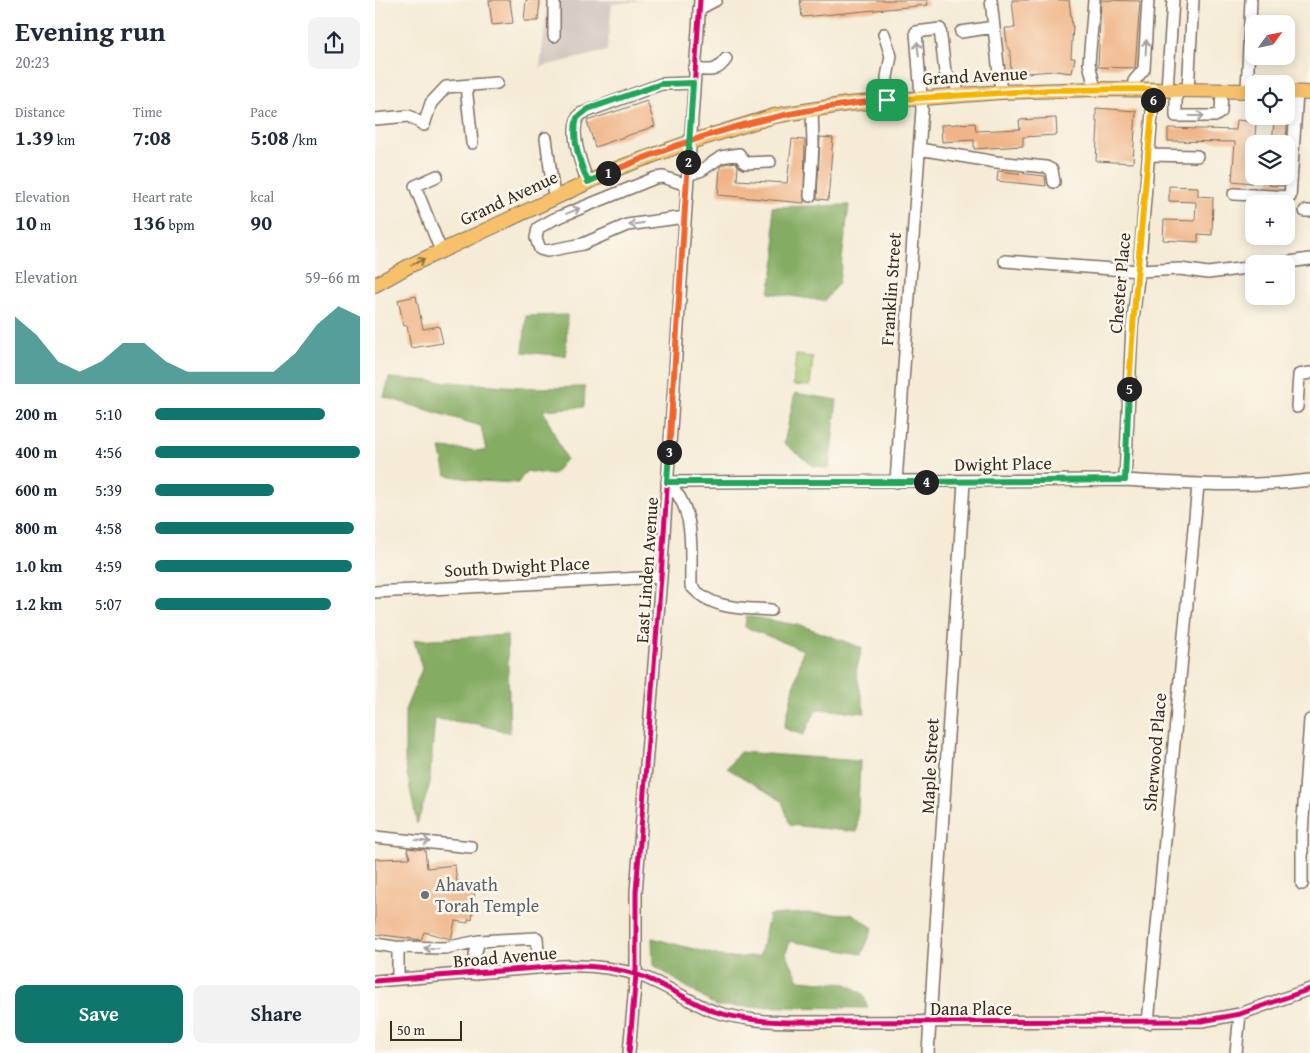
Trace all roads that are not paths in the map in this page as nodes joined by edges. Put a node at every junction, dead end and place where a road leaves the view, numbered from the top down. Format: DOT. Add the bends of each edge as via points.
graph roads {
  1 [pos="554,0"];
  2 [pos="716,0"];
  3 [pos="991,0"];
  4 [pos="1093,0"];
  5 [pos="1148,0"];
  6 [pos="1173,0"];
  7 [pos="1193,0"];
  8 [pos="1251,0"];
  9 [pos="699,4"];
  10 [pos="994,27"];
  11 [pos="961,32"];
  12 [pos="884,34"];
  13 [pos="554,36"];
  14 [pos="726,59"];
  15 [pos="695,69"];
  16 [pos="1250,75"];
  17 [pos="497,83"];
  18 [pos="693,83"];
  19 [pos="466,86"];
  20 [pos="1095,89"];
  21 [pos="1133,89"];
  22 [pos="1171,89"];
  23 [pos="1223,90"];
  24 [pos="1245,91"];
  25 [pos="1001,92"];
  26 [pos="1298,93"];
  27 [pos="959,95"];
  28 [pos="922,98"];
  29 [pos="887,100"];
  30 [pos="812,109"];
  31 [pos="375,119"];
  32 [pos="546,138"];
  33 [pos="690,142"];
  34 [pos="472,143"];
  35 [pos="919,149"];
  36 [pos="1148,155"];
  37 [pos="1197,156"];
  38 [pos="770,162"];
  39 [pos="437,176"];
  40 [pos="687,180"];
  41 [pos="588,182"];
  42 [pos="1054,182"];
  43 [pos="1235,194"];
  44 [pos="809,196"];
  45 [pos="554,197"];
  46 [pos="685,217"];
  47 [pos="441,251"];
  48 [pos="1310,259"];
  49 [pos="1005,261"];
  50 [pos="1295,261"];
  51 [pos="1245,267"];
  52 [pos="1139,271"];
  53 [pos="375,284"];
  54 [pos="1310,373"];
  55 [pos="1297,407"];
  56 [pos="1125,480"];
  57 [pos="1310,480"];
  58 [pos="667,482"];
  59 [pos="897,482"];
  60 [pos="964,482"];
  61 [pos="1198,485"];
  62 [pos="661,577"];
  63 [pos="375,592"];
  64 [pos="771,610"];
  65 [pos="1310,720"];
  66 [pos="375,837"];
  67 [pos="471,847"];
  68 [pos="1302,884"];
  69 [pos="479,941"];
  70 [pos="375,944"];
  71 [pos="398,948"];
  72 [pos="539,968"];
  73 [pos="475,974"];
  74 [pos="636,974"];
  75 [pos="398,979"];
  76 [pos="375,981"];
  77 [pos="1310,989"];
  78 [pos="1240,1014"];
  79 [pos="931,1022"];
  80 [pos="1148,1023"];
  81 [pos="629,1053"];
  82 [pos="929,1053"];
  83 [pos="1236,1053"];
  1 -- 13 [label="street"];
  2 -- 9 [label="street"];
  3 -- 10 [label="street"];
  4 -- 20 [label="street" via="1089,63"];
  21 -- 5 [label="street, one-way" via="1134,81 1144,69"];
  6 -- 22 [label="street"];
  7 -- 22 [label="street"];
  8 -- 16 [label="street"];
  9 -- 15 [label="street, East Linden Avenue"];
  10 -- 11 [label="street"];
  10 -- 25 [label="street"];
  12 -- 29 [label="street" via="891,56"];
  14 -- 15 [label="street" via="719,68 711,71"];
  15 -- 18 [label="street, East Linden Avenue"];
  17 -- 19 [label="street"];
  18 -- 33 [label="street, East Linden Avenue"];
  18 -- 41 [label="street" via="661,84 580,114 576,122 576,137"];
  19 -- 31 [label="street" via="446,87 431,103 424,125 409,116"];
  19 -- 34 [label="street"];
  20 -- 21 [label="main road, Grand Avenue"];
  20 -- 25 [label="main road, Grand Avenue"];
  21 -- 22 [label="main road, Grand Avenue"];
  22 -- 23 [label="main road, Grand Avenue"];
  22 -- 23 [label="street, one-way" via="1176,116 1215,116 1221,112"];
  22 -- 36 [label="street, Chester Place"];
  23 -- 24 [label="main road, Grand Avenue"];
  25 -- 27 [label="main road, Grand Avenue"];
  26 -- 43 [label="street" via="1290,197"];
  27 -- 28 [label="main road, Grand Avenue"];
  28 -- 27 [label="street, Franklin Street, one-way" via="916,32 940,29 945,72 956,85"];
  28 -- 29 [label="main road, Grand Avenue"];
  28 -- 35 [label="street, Franklin Street"];
  29 -- 30 [label="main road, Grand Avenue"];
  30 -- 33 [label="main road, Grand Avenue" via="774,116"];
  30 -- 44 [label="street"];
  32 -- 45 [label="street"];
  33 -- 40 [label="street, East Linden Avenue"];
  33 -- 41 [label="main road, Grand Avenue"];
  35 -- 42 [label="street" via="996,162 1046,166 1052,170"];
  35 -- 59 [label="street, Franklin Street"];
  36 -- 37 [label="street"];
  36 -- 52 [label="street, Chester Place"];
  38 -- 40 [label="street" via="745,162 739,154 730,154"];
  39 -- 47 [label="street" via="415,186"];
  40 -- 46 [label="street, East Linden Avenue"];
  46 -- 40 [label="street, one-way" via="627,225 583,244 547,251 540,249 536,238 538,228 554,219 655,178"];
  41 -- 45 [label="main road, Grand Avenue"];
  45 -- 47 [label="main road, Grand Avenue"];
  46 -- 58 [label="street, East Linden Avenue"];
  53 -- 47 [label="main road, Grand Avenue, one-way"];
  48 -- 50 [label="street"];
  49 -- 52 [label="street"];
  51 -- 52 [label="street" via="1209,272"];
  52 -- 56 [label="street, Chester Place" via="1132,327"];
  54 -- 55 [label="street" via="1299,375"];
  56 -- 60 [label="street, Dwight Place"];
  56 -- 61 [label="street, Dwight Place"];
  57 -- 61 [label="street, Dwight Place"];
  58 -- 59 [label="street, Dwight Place"];
  58 -- 62 [label="street, East Linden Avenue"];
  58 -- 64 [label="street" via="681,499 691,528 691,586 701,597 721,606"];
  59 -- 60 [label="street, Dwight Place"];
  60 -- 79 [label="street, Maple Street"];
  61 -- 80 [label="street, Sherwood Place"];
  62 -- 63 [label="street, South Dwight Place"];
  62 -- 74 [label="street, East Linden Avenue" via="636,892"];
  65 -- 68 [label="street" via="1301,833"];
  66 -- 67 [label="street, one-way"];
  69 -- 71 [label="street, one-way" via="445,948"];
  69 -- 72 [label="street" via="537,938"];
  69 -- 73 [label="street"];
  70 -- 71 [label="street"];
  71 -- 75 [label="street"];
  72 -- 73 [label="street, Broad Avenue"];
  72 -- 74 [label="street, Broad Avenue" via="589,965"];
  73 -- 75 [label="street, Broad Avenue"];
  74 -- 79 [label="street, Dana Place" via="714,1011 749,1019"];
  74 -- 81 [label="street, East Linden Avenue"];
  75 -- 76 [label="street, Broad Avenue"];
  77 -- 78 [label="street, Dana Place"];
  78 -- 80 [label="street, Dana Place" via="1202,1021"];
  78 -- 83 [label="street"];
  79 -- 80 [label="street, Dana Place"];
  79 -- 82 [label="street, Maple Street"];
}
